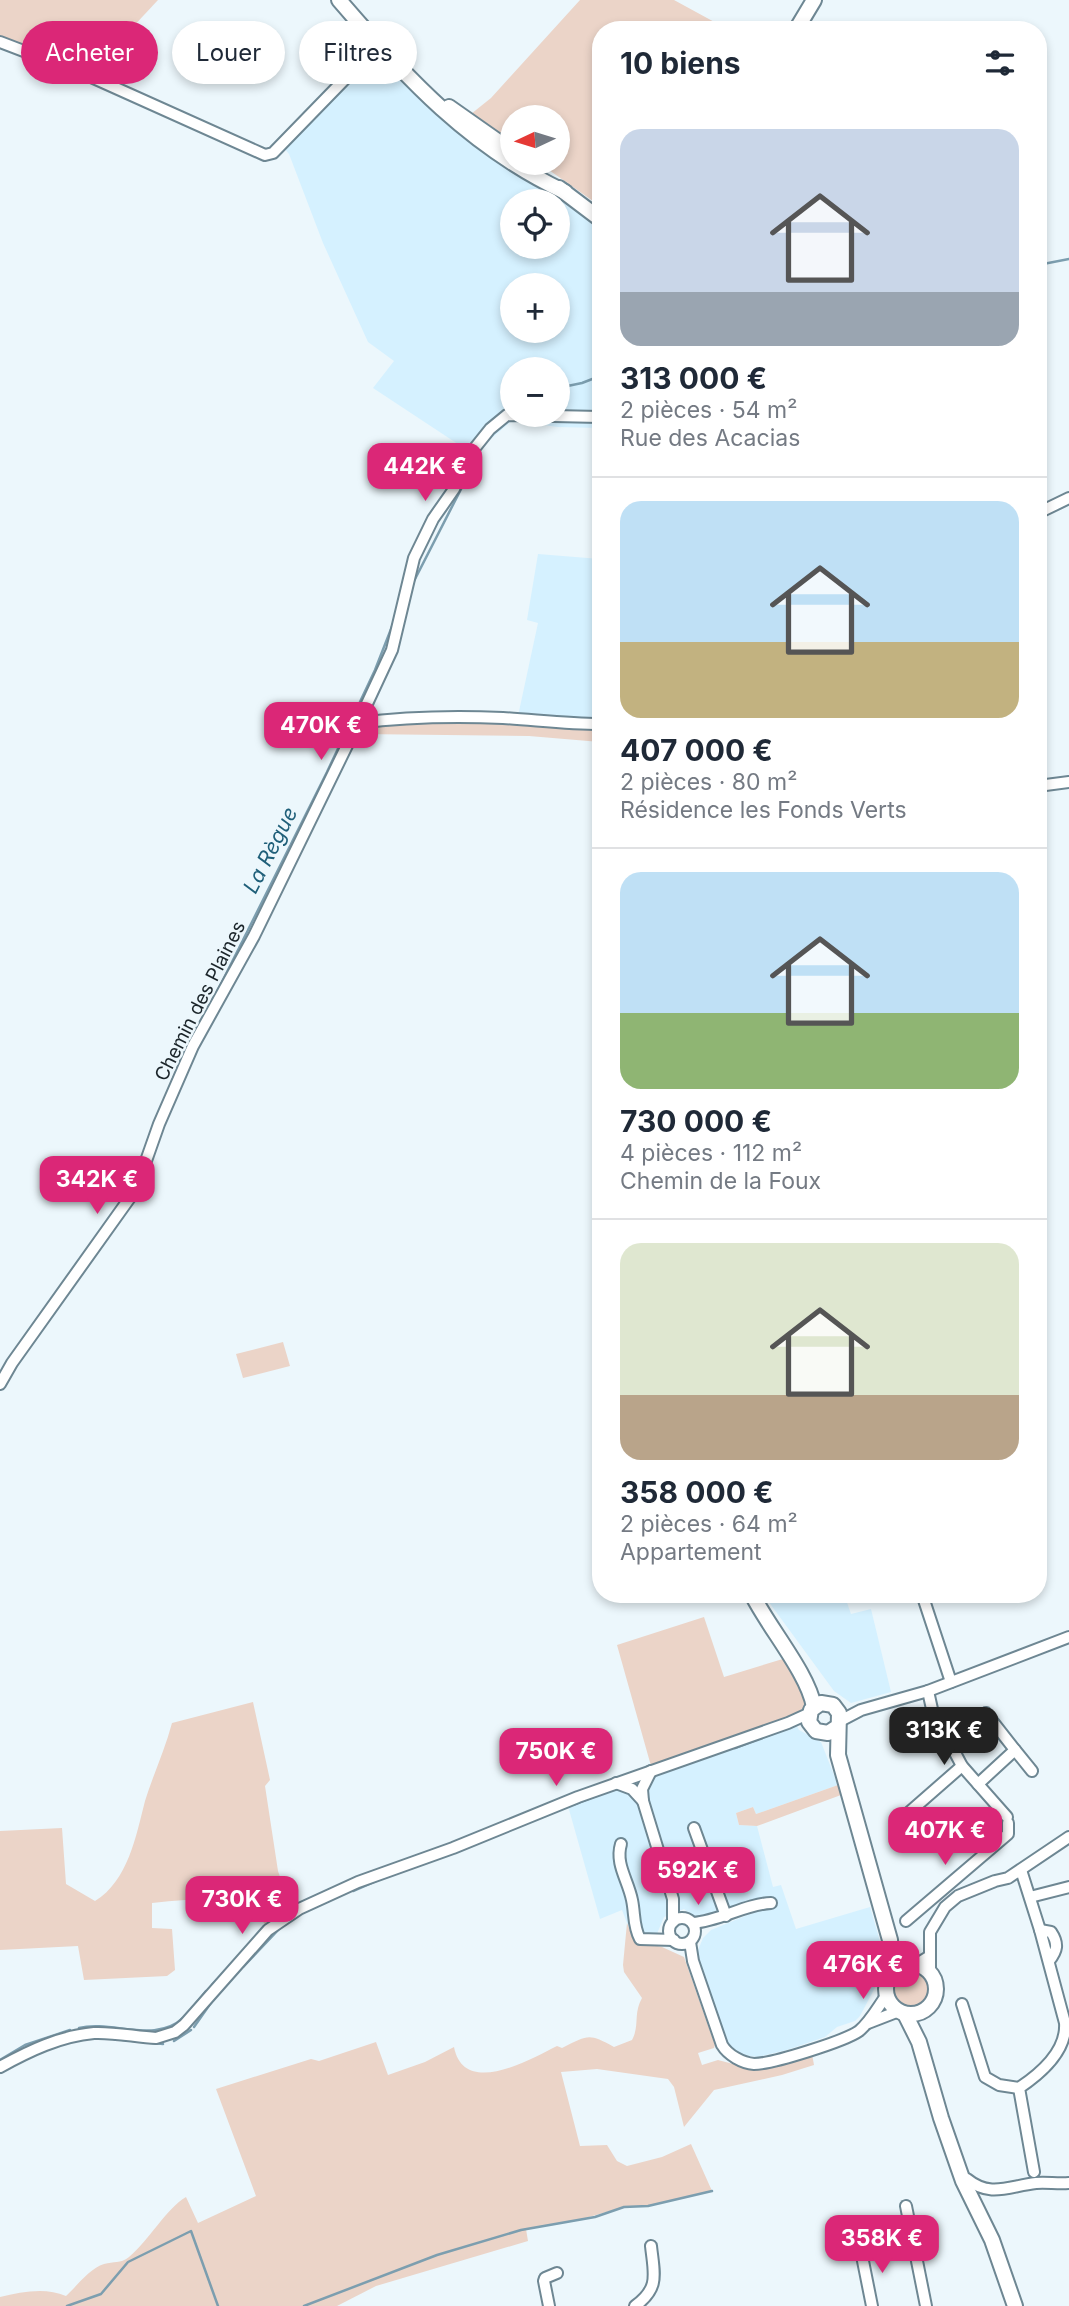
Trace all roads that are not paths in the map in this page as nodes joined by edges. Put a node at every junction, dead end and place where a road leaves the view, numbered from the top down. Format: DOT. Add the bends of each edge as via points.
graph roads {
  1 [pos="339,0"];
  2 [pos="812,4"];
  3 [pos="357,21"];
  4 [pos="803,21"];
  5 [pos="0,42"];
  6 [pos="417,83"];
  7 [pos="340,84"];
  8 [pos="432,98"];
  9 [pos="500,143"];
  10 [pos="543,175"];
  11 [pos="559,189"];
  12 [pos="561,189"];
  13 [pos="570,196"];
  14 [pos="592,213"];
  15 [pos="592,417"];
  16 [pos="1069,498"];
  17 [pos="1047,509"];
  18 [pos="358,723"];
  19 [pos="592,724"];
  20 [pos="1069,782"];
  21 [pos="1047,785"];
  22 [pos="0,1384"];
  23 [pos="757,1603"];
  24 [pos="764,1603"];
  25 [pos="925,1603"];
  26 [pos="1069,1637"];
  27 [pos="951,1682"];
  28 [pos="928,1691"];
  29 [pos="985,1713"];
  30 [pos="825,1717"];
  31 [pos="1015,1750"];
  32 [pos="962,1766"];
  33 [pos="1032,1771"];
  34 [pos="645,1773"];
  35 [pos="621,1782"];
  36 [pos="978,1784"];
  37 [pos="634,1791"];
  38 [pos="643,1801"];
  39 [pos="906,1815"];
  40 [pos="694,1828"];
  41 [pos="1069,1837"];
  42 [pos="621,1844"];
  43 [pos="1021,1870"];
  44 [pos="1069,1887"];
  45 [pos="936,1896"];
  46 [pos="1030,1897"];
  47 [pos="771,1903"];
  48 [pos="945,1907"];
  49 [pos="726,1916"];
  50 [pos="906,1922"];
  51 [pos="683,1931"];
  52 [pos="890,1940"];
  53 [pos="919,1961"];
  54 [pos="893,1971"];
  55 [pos="886,1996"];
  56 [pos="962,2004"];
  57 [pos="923,2011"];
  58 [pos="902,2013"];
  59 [pos="1067,2022"];
  60 [pos="866,2025"];
  61 [pos="919,2042"];
  62 [pos="0,2067"];
  63 [pos="1018,2088"];
  64 [pos="1034,2172"];
  65 [pos="1069,2183"];
  66 [pos="981,2201"];
  67 [pos="906,2206"];
  68 [pos="881,2237"];
  69 [pos="651,2246"];
  70 [pos="557,2273"];
  71 [pos="549,2306"];
  72 [pos="635,2306"];
  73 [pos="872,2306"];
  74 [pos="926,2306"];
  75 [pos="1015,2306"];
  76 [pos="1024,2306"];
  1 -- 3 [label="main road"];
  2 -- 4 [label="main road"];
  5 -- 7 [label="street" via="89,76 265,155 273,153"];
  6 -- 8 [label="main road"];
  8 -- 9 [label="main road"];
  8 -- 11 [label="main road" via="466,132"];
  10 -- 12 [label="main road"];
  13 -- 14 [label="main road"];
  15 -- 18 [label="street, Chemin des Plaines" via="507,415 470,454 414,558 392,650"];
  16 -- 17 [label="street"];
  18 -- 19 [label="street" via="499,718"];
  18 -- 22 [label="street, Chemin des Plaines" via="254,936 193,1046 129,1199"];
  20 -- 21 [label="street"];
  23 -- 30 [label="main road"];
  24 -- 30 [label="main road"];
  25 -- 27 [label="street"];
  26 -- 27 [label="street"];
  27 -- 28 [label="street"];
  28 -- 30 [label="street"];
  28 -- 32 [label="street" via="932,1709"];
  29 -- 31 [label="street"];
  30 -- 34 [label="street" via="788,1723"];
  30 -- 52 [label="main road"];
  31 -- 33 [label="street"];
  31 -- 36 [label="street"];
  32 -- 36 [label="street"];
  32 -- 39 [label="street"];
  34 -- 35 [label="street"];
  34 -- 37 [label="street"];
  34 -- 38 [label="street"];
  35 -- 37 [label="street"];
  35 -- 62 [label="street" via="299,1909 268,1930 175,2032 156,2038 96,2033 71,2037"];
  36 -- 45 [label="street" via="1008,1820 1008,1834"];
  37 -- 38 [label="street"];
  38 -- 51 [label="street"];
  40 -- 49 [label="street"];
  41 -- 43 [label="street"];
  42 -- 51 [label="street" via="621,1868 640,1939 649,1941"];
  43 -- 46 [label="street"];
  43 -- 48 [label="street" via="958,1896"];
  44 -- 46 [label="street"];
  45 -- 48 [label="street"];
  45 -- 50 [label="street"];
  46 -- 59 [label="street" via="1040,1930 1051,1932 1056,1940 1056,1952 1049,1961"];
  47 -- 49 [label="street"];
  48 -- 53 [label="street"];
  49 -- 51 [label="street"];
  51 -- 60 [label="street" via="722,2045 730,2055 754,2064 768,2061 839,2042"];
  52 -- 53 [label="main road" via="899,1953"];
  52 -- 54 [label="main road"];
  53 -- 54 [label="main road"];
  53 -- 57 [label="main road" via="936,1985 930,2007"];
  54 -- 55 [label="main road"];
  55 -- 58 [label="main road"];
  55 -- 60 [label="street"];
  56 -- 63 [label="street" via="985,2077"];
  57 -- 58 [label="main road"];
  57 -- 61 [label="main road"];
  58 -- 60 [label="street"];
  58 -- 61 [label="main road"];
  59 -- 63 [label="street" via="1066,2033 1044,2070"];
  61 -- 66 [label="main road" via="963,2174"];
  63 -- 64 [label="street"];
  65 -- 66 [label="street" via="1038,2182"];
  66 -- 75 [label="main road"];
  66 -- 76 [label="main road"];
  67 -- 74 [label="street"];
  68 -- 73 [label="street" via="859,2241"];
  69 -- 72 [label="street" via="654,2286"];
  70 -- 71 [label="street" via="544,2281"];
}
